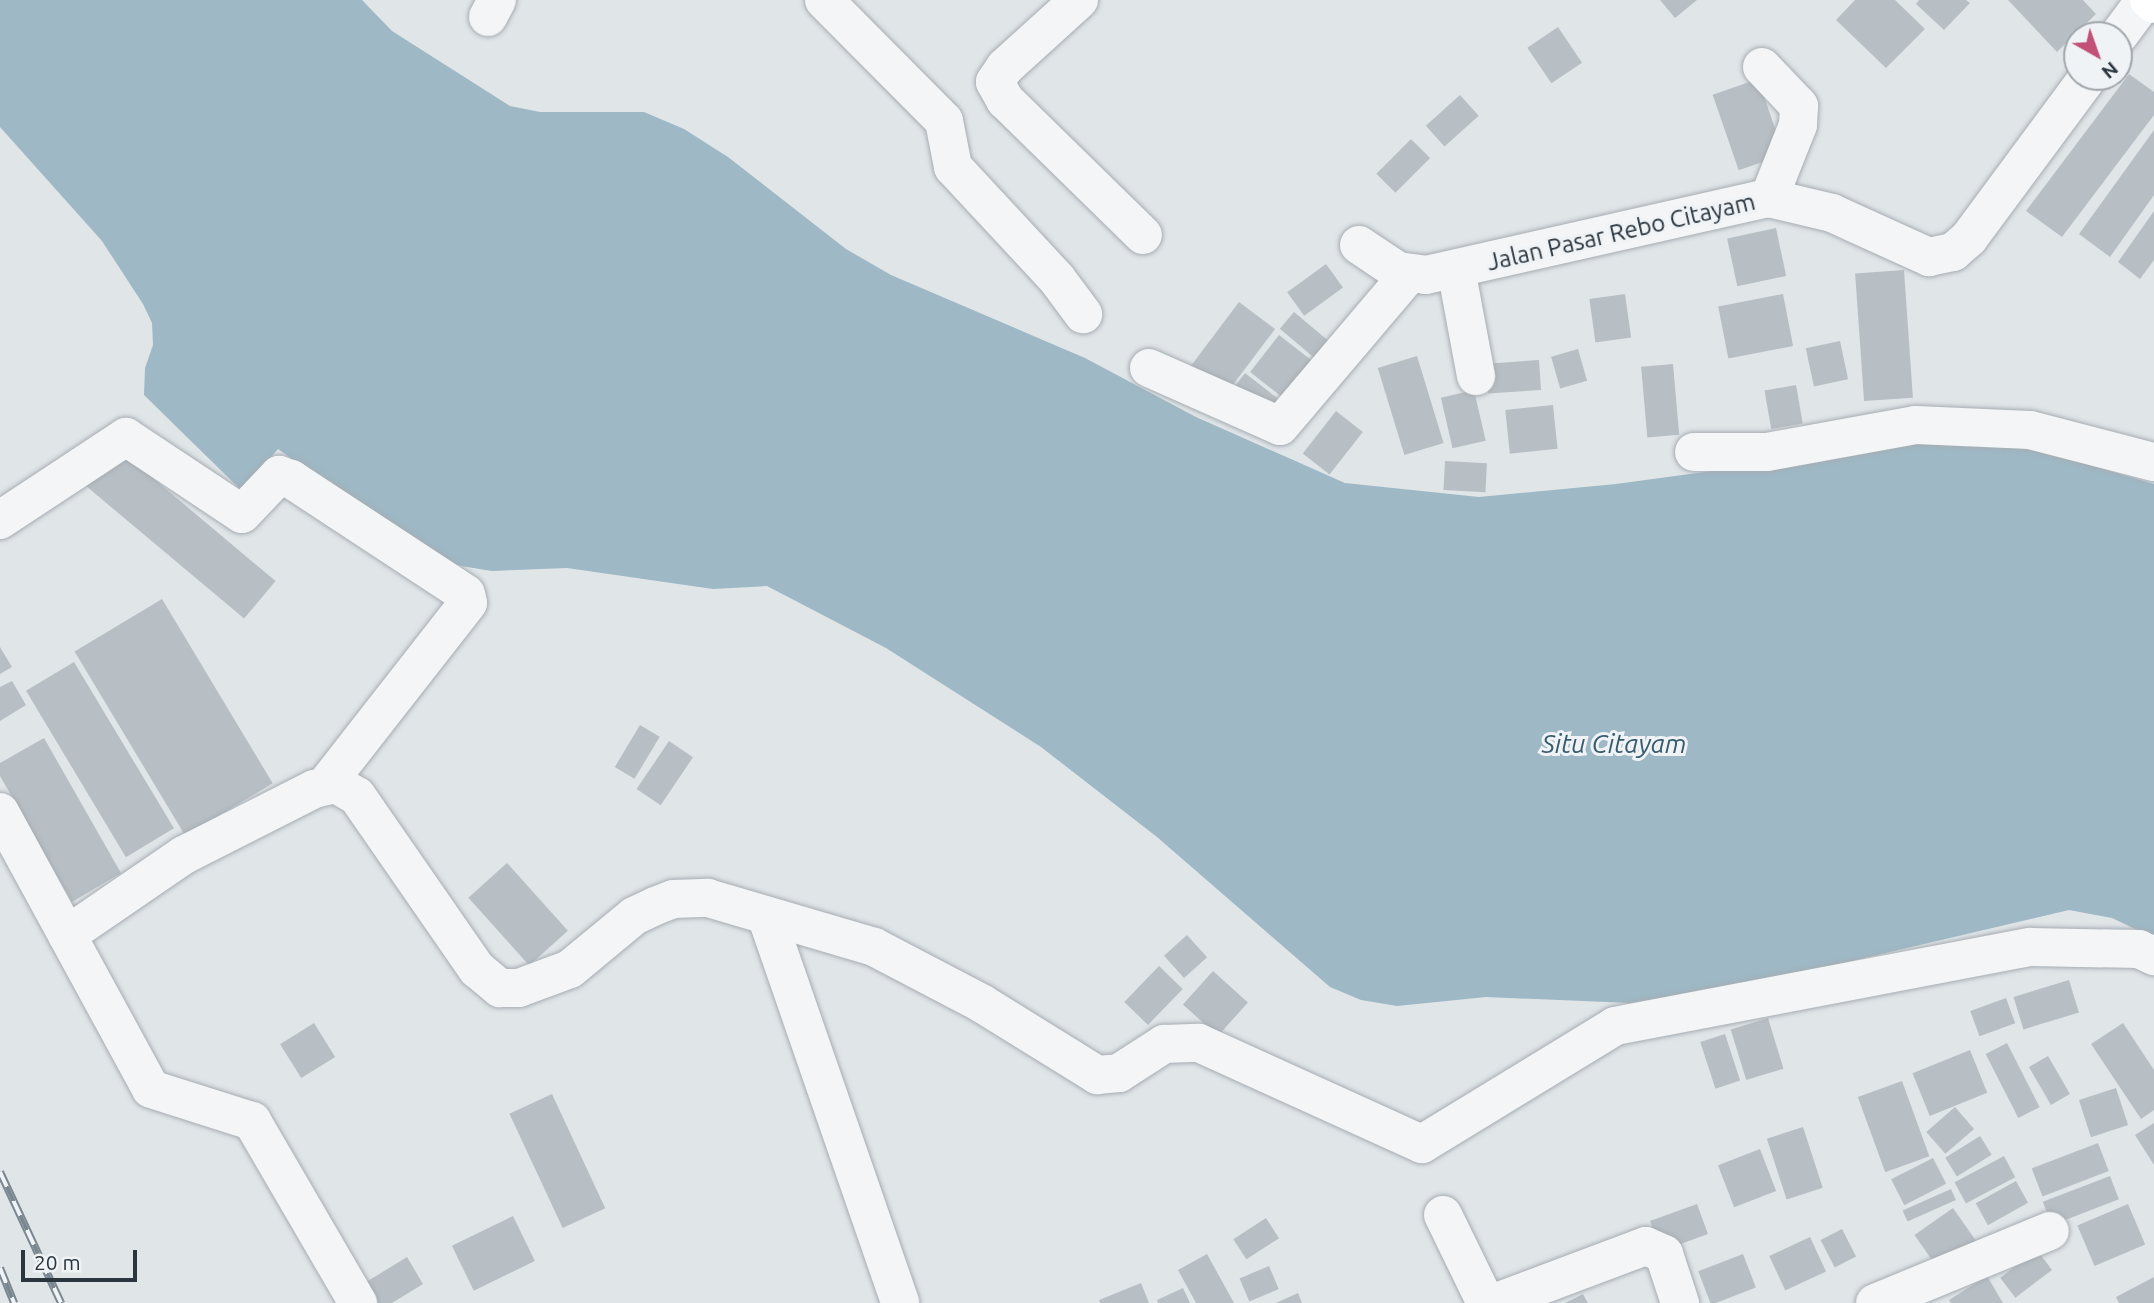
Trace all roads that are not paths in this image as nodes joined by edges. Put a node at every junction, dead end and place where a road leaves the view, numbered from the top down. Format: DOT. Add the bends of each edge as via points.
graph roads {
  1 [pos="824,0"];
  2 [pos="1079,0"];
  3 [pos="2147,0"];
  4 [pos="2154,4"];
  5 [pos="2130,21"];
  6 [pos="1762,66"];
  7 [pos="2078,91"];
  8 [pos="1769,198"];
  9 [pos="1143,235"];
  10 [pos="1359,245"];
  11 [pos="1457,269"];
  12 [pos="1408,275"];
  13 [pos="1083,314"];
  14 [pos="1149,368"];
  15 [pos="1476,376"];
  16 [pos="1694,452"];
  17 [pos="2154,462"];
  18 [pos="0,520"];
  19 [pos="325,786"];
  20 [pos="0,812"];
  21 [pos="767,918"];
  22 [pos="67,935"];
  23 [pos="2154,956"];
  24 [pos="1443,1215"];
  25 [pos="2050,1231"];
  26 [pos="358,1303"];
  27 [pos="900,1303"];
  28 [pos="1486,1303"];
  29 [pos="1494,1303"];
  30 [pos="1680,1303"];
  31 [pos="1875,1303"];
  1 -- 13 [label="street" via="944,121 953,167 1057,279"];
  2 -- 9 [label="street" via="1005,67 995,82 1005,100"];
  3 -- 4 [label="main road"];
  3 -- 5 [label="street"];
  6 -- 8 [label="street" via="1799,106 1798,125"];
  7 -- 8 [label="street, Jalan Pasar Rebo Citayam" via="1969,238 1953,252 1930,257 1832,213"];
  8 -- 11 [label="street, Jalan Pasar Rebo Citayam"];
  10 -- 12 [label="street"];
  11 -- 12 [label="street, Jalan Pasar Rebo Citayam"];
  11 -- 15 [label="street"];
  12 -- 14 [label="street" via="1280,426"];
  16 -- 17 [label="street" via="1767,452 1916,425 2030,430"];
  18 -- 19 [label="street" via="126,437 242,514 278,475 291,480 466,594 468,604"];
  19 -- 21 [label="street" via="336,784 357,796 477,969 500,988 549,979 570,969 634,916 673,899 708,898"];
  19 -- 22 [label="street" via="184,855"];
  20 -- 22 [label="street"];
  21 -- 23 [label="street" via="874,947 981,1003 1097,1075 1119,1073 1164,1044 1199,1043 1422,1144 1615,1026 2031,947 2139,948"];
  21 -- 27 [label="street"];
  22 -- 26 [label="street" via="151,1089 252,1121"];
  24 -- 28 [label="street"];
  25 -- 31 [label="street"];
  29 -- 30 [label="street" via="1646,1246 1664,1254"];
}
